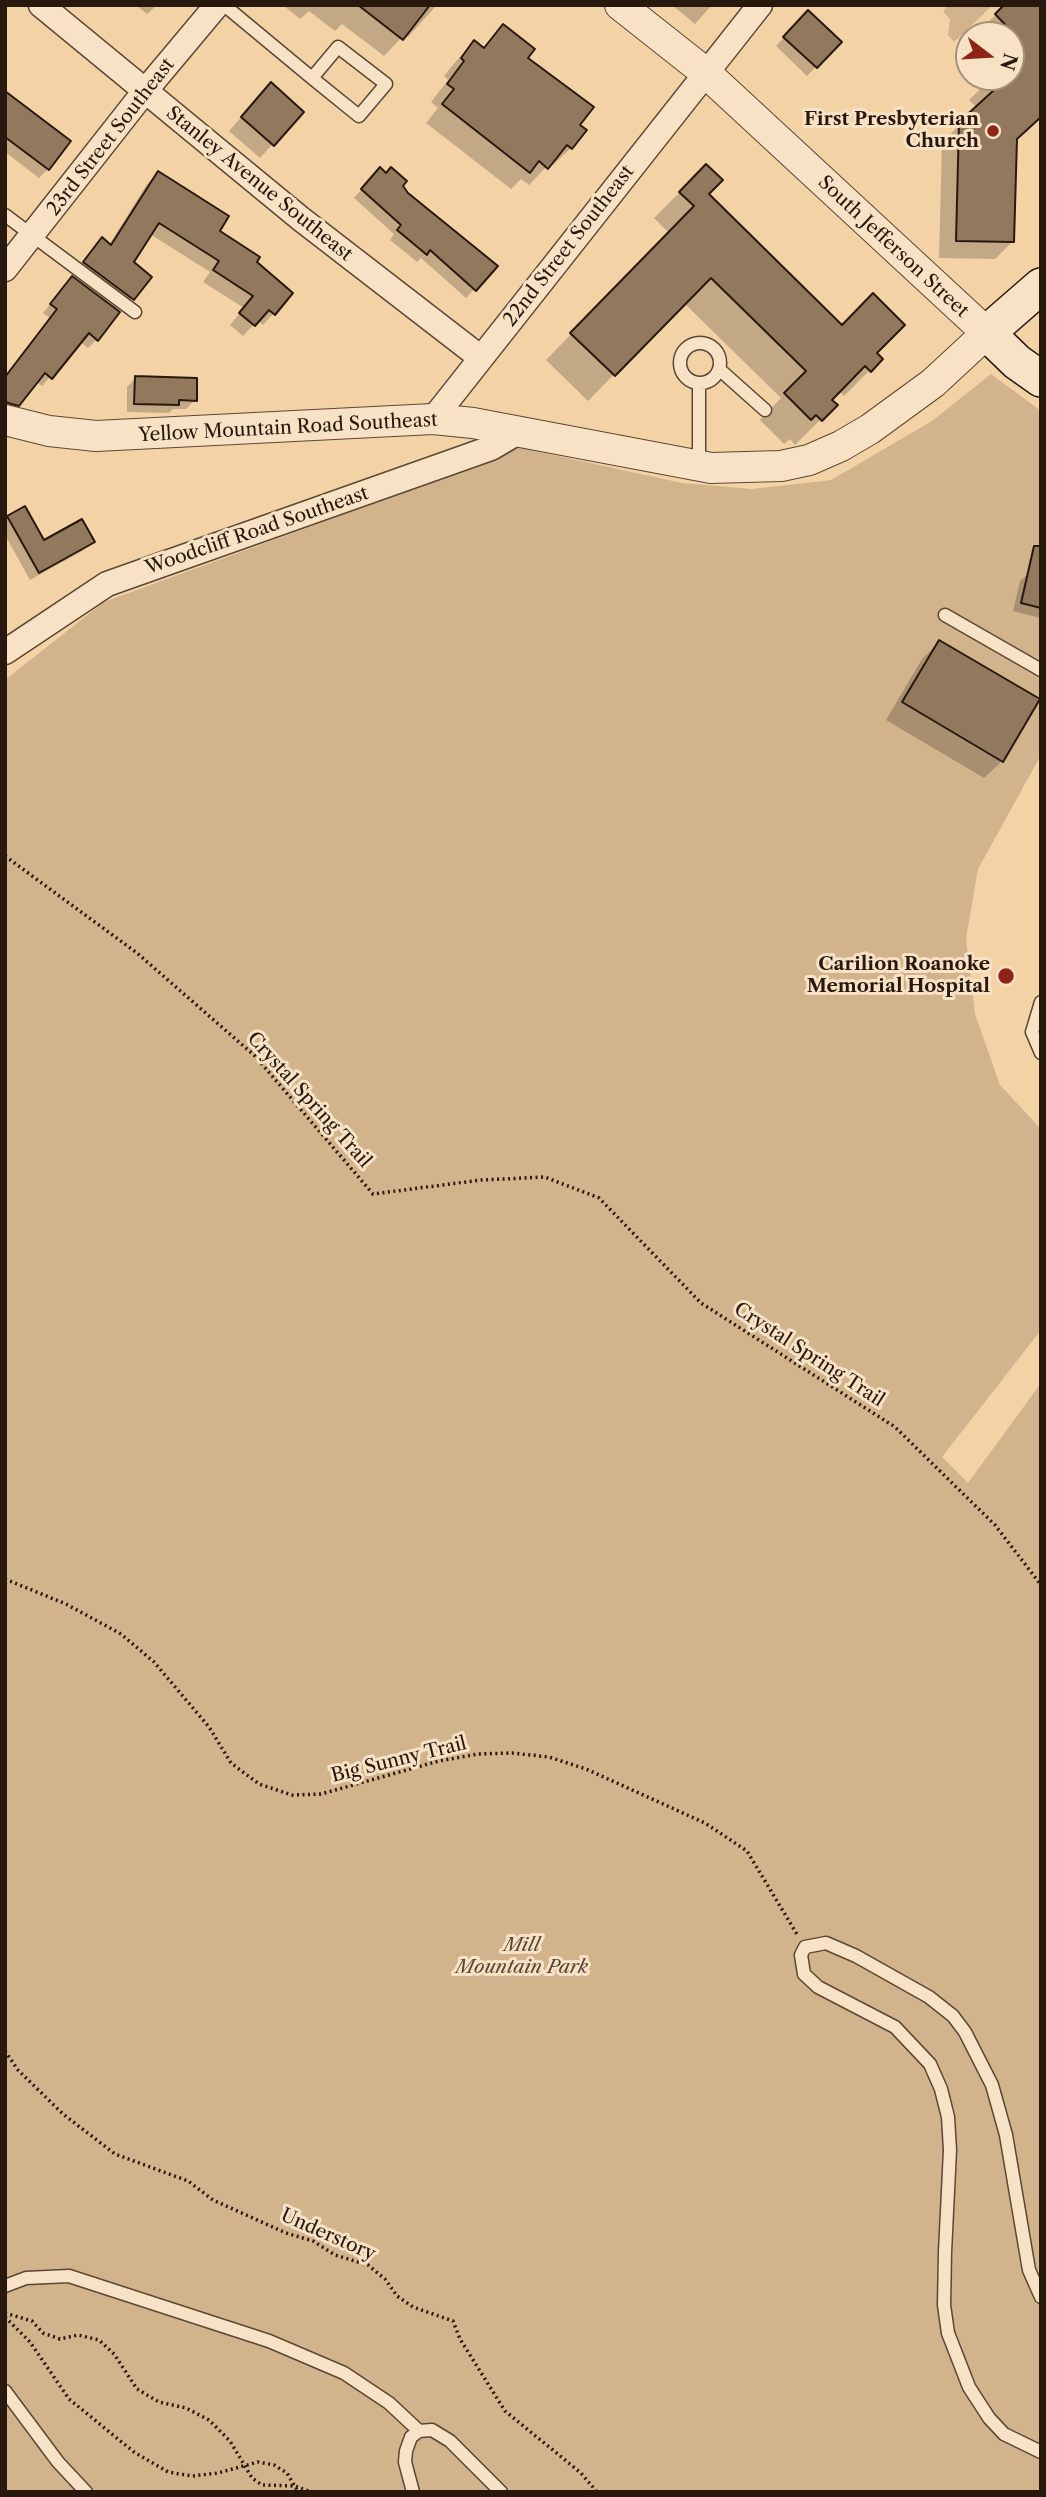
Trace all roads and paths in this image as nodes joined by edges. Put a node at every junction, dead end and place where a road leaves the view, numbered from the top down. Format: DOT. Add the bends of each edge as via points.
graph roads {
  1 [pos="41,5"];
  2 [pos="217,5"];
  3 [pos="223,5"];
  4 [pos="620,5"];
  5 [pos="760,5"];
  6 [pos="706,73"];
  7 [pos="312,78"];
  8 [pos="145,91"];
  9 [pos="5,215"];
  10 [pos="32,236"];
  11 [pos="5,269"];
  12 [pos="1041,286"];
  13 [pos="135,312"];
  14 [pos="987,333"];
  15 [pos="481,358"];
  16 [pos="719,369"];
  17 [pos="1041,379"];
  18 [pos="699,384"];
  19 [pos="765,411"];
  20 [pos="433,419"];
  21 [pos="5,421"];
  22 [pos="520,431"];
  23 [pos="699,466"];
  24 [pos="945,615"];
  25 [pos="5,652"];
  26 [pos="1041,670"];
  27 [pos="5,856"];
  28 [pos="1041,1002"];
  29 [pos="1041,1053"];
  30 [pos="5,1579"];
  31 [pos="1041,1585"];
  32 [pos="805,1947"];
  33 [pos="5,2051"];
  34 [pos="5,2286"];
  35 [pos="1041,2297"];
  36 [pos="5,2315"];
  37 [pos="5,2391"];
  38 [pos="419,2431"];
  39 [pos="1041,2452"];
  40 [pos="244,2464"];
  41 [pos="295,2486"];
  42 [pos="86,2492"];
  43 [pos="298,2492"];
  44 [pos="311,2492"];
  45 [pos="413,2492"];
  46 [pos="501,2492"];
  47 [pos="597,2492"];
  1 -- 8 [label="street, Stanley Avenue Southeast"];
  2 -- 8 [label="street, 23rd Street Southeast"];
  3 -- 7 [label="lane"];
  4 -- 6 [label="street, South Jefferson Street"];
  5 -- 6 [label="street, 22nd Street Southeast"];
  6 -- 14 [label="street, South Jefferson Street"];
  6 -- 15 [label="street, 22nd Street Southeast"];
  7 -- 7 [label="lane" via="359,116 386,84 338,47"];
  8 -- 10 [label="street, 23rd Street Southeast"];
  8 -- 15 [label="street, Stanley Avenue Southeast"];
  9 -- 10 [label="lane"];
  10 -- 11 [label="street, 23rd Street Southeast"];
  10 -- 13 [label="lane"];
  12 -- 14 [label="main road"];
  14 -- 17 [label="main road, South Jefferson Street"];
  14 -- 23 [label="street, Yellow Mountain Road Southeast" via="933,383 841,446 781,466"];
  15 -- 20 [label="street, 22nd Street Southeast"];
  16 -- 18 [label="lane" via="714,378"];
  16 -- 18 [label="lane" via="720,359 713,348 700,343 688,347 681,358 681,371"];
  16 -- 19 [label="lane"];
  18 -- 23 [label="lane"];
  20 -- 21 [label="street, Yellow Mountain Road Southeast" via="96,436"];
  20 -- 22 [label="street, Yellow Mountain Road Southeast"];
  22 -- 23 [label="street, Yellow Mountain Road Southeast"];
  22 -- 25 [label="street, Woodcliff Road Southeast" via="491,448 107,584"];
  24 -- 26 [label="lane"];
  27 -- 31 [label="path, Crystal Spring Trail" via="136,953 255,1056 373,1194 545,1177 599,1198 701,1303 895,1427 995,1525"];
  28 -- 29 [label="lane" via="1032,1032"];
  30 -- 32 [label="path, Big Sunny Trail" via="66,1604 121,1634 154,1662 209,1727 231,1763 259,1784 292,1795 321,1794 478,1754 549,1757 705,1823 747,1851"];
  32 -- 35 [label="lane" via="825,1943 856,1956 929,1997 965,2032 992,2085 1006,2136 1029,2270"];
  32 -- 39 [label="lane" via="801,1955 804,1973 818,1987 895,2027 914,2044 936,2077 950,2139 944,2292 948,2333 969,2387 989,2418 1004,2434"];
  33 -- 47 [label="path, Understory" via="63,2114 115,2154 188,2181 213,2200 335,2255 368,2265 413,2307 453,2321 505,2411 581,2473"];
  34 -- 38 [label="lane" via="26,2278 69,2276 269,2341 344,2373 389,2403"];
  36 -- 40 [label="path" via="25,2317 43,2333 60,2339 78,2335 99,2340 137,2389 209,2420"];
  36 -- 40 [label="path" via="30,2342 69,2399 134,2452 168,2472 192,2476"];
  37 -- 42 [label="lane"];
  38 -- 45 [label="lane" via="406,2451"];
  38 -- 46 [label="lane" via="432,2430 450,2441"];
  40 -- 41 [label="path" via="274,2465 287,2473"];
  40 -- 41 [label="path" via="262,2486"];
  41 -- 43 [label="path"];
  41 -- 44 [label="path"];
}
